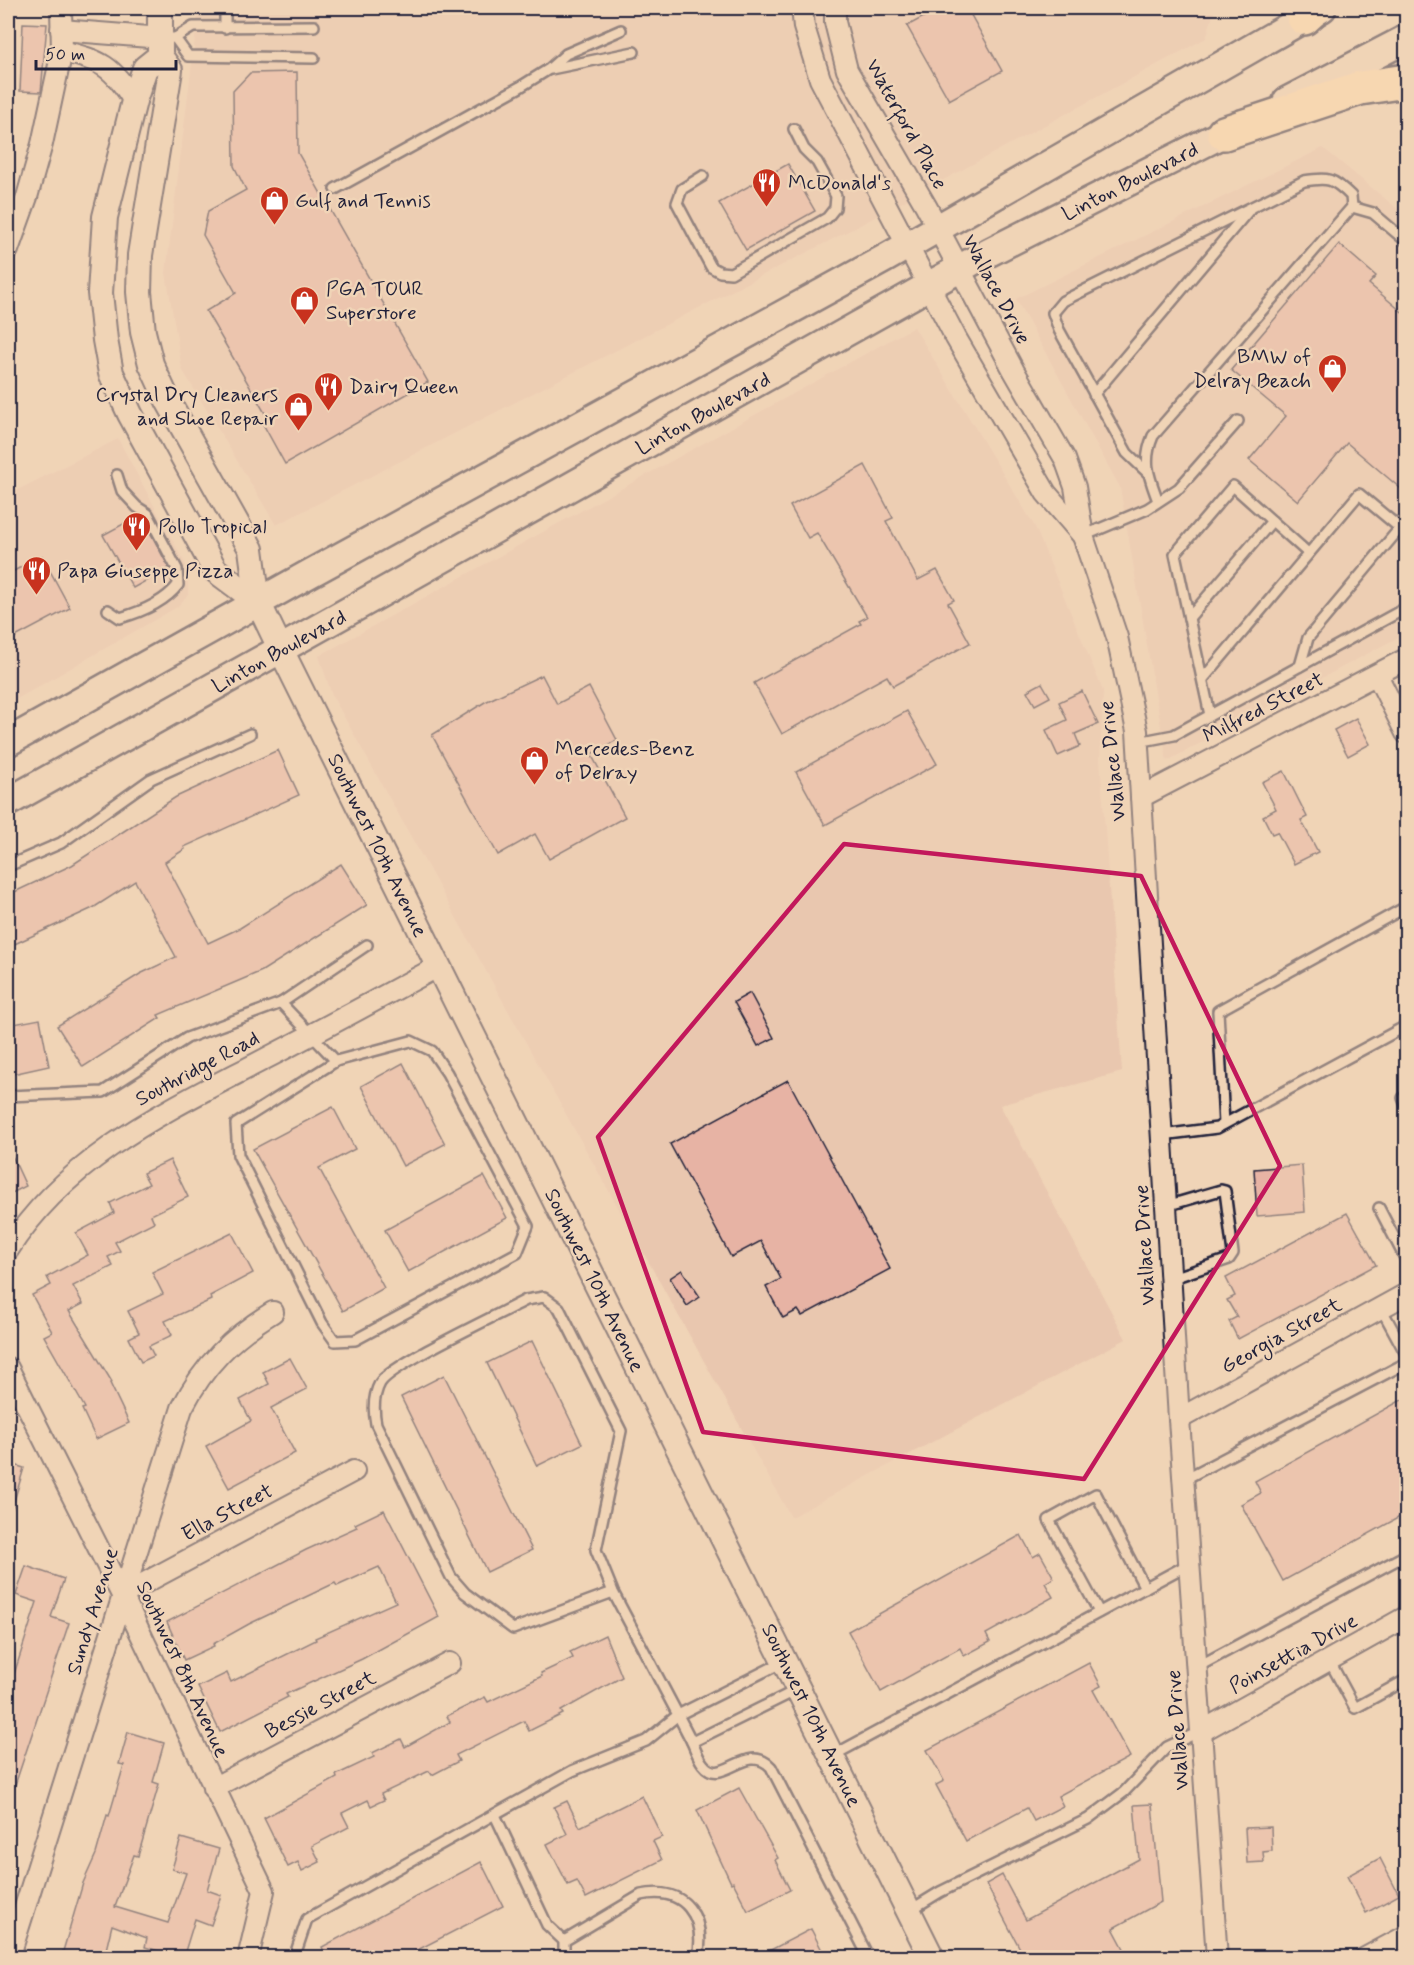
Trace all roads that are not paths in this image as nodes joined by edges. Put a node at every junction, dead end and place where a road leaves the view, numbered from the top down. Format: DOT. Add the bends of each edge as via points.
graph roads {
  1 [pos="61,8"];
  2 [pos="160,8"];
  3 [pos="225,8"];
  4 [pos="802,8"];
  5 [pos="835,8"];
  6 [pos="1314,11"];
  7 [pos="314,26"];
  8 [pos="225,28"];
  9 [pos="61,30"];
  10 [pos="621,30"];
  11 [pos="1407,39"];
  12 [pos="166,44"];
  13 [pos="62,51"];
  14 [pos="634,52"];
  15 [pos="314,58"];
  16 [pos="549,69"];
  17 [pos="1407,81"];
  18 [pos="134,100"];
  19 [pos="794,129"];
  20 [pos="1224,134"];
  21 [pos="703,176"];
  22 [pos="335,189"];
  23 [pos="1252,207"];
  24 [pos="1352,207"];
  25 [pos="937,228"];
  26 [pos="1407,241"];
  27 [pos="908,245"];
  28 [pos="8,250"];
  29 [pos="959,269"];
  30 [pos="930,286"];
  31 [pos="1094,394"];
  32 [pos="1238,421"];
  33 [pos="1148,473"];
  34 [pos="117,475"];
  35 [pos="1158,501"];
  36 [pos="1272,521"];
  37 [pos="1403,531"];
  38 [pos="1083,536"];
  39 [pos="1308,553"];
  40 [pos="258,602"];
  41 [pos="1407,608"];
  42 [pos="108,610"];
  43 [pos="1189,618"];
  44 [pos="281,650"];
  45 [pos="1407,659"];
  46 [pos="1300,666"];
  47 [pos="1377,675"];
  48 [pos="1203,679"];
  49 [pos="1401,711"];
  50 [pos="1210,715"];
  51 [pos="1407,733"];
  52 [pos="250,734"];
  53 [pos="8,742"];
  54 [pos="1138,742"];
  55 [pos="1141,797"];
  56 [pos="8,802"];
  57 [pos="8,866"];
  58 [pos="1407,907"];
  59 [pos="367,945"];
  60 [pos="439,966"];
  61 [pos="280,1003"];
  62 [pos="1407,1026"];
  63 [pos="312,1035"];
  64 [pos="336,1061"];
  65 [pos="8,1096"];
  66 [pos="1224,1124"];
  67 [pos="1162,1134"];
  68 [pos="1166,1206"];
  69 [pos="1379,1208"];
  70 [pos="8,1250"];
  71 [pos="1407,1260"];
  72 [pos="1170,1279"];
  73 [pos="1407,1294"];
  74 [pos="1381,1308"];
  75 [pos="273,1312"];
  76 [pos="1407,1354"];
  77 [pos="1407,1363"];
  78 [pos="8,1368"];
  79 [pos="1179,1419"];
  80 [pos="354,1471"];
  81 [pos="1183,1480"];
  82 [pos="1407,1555"];
  83 [pos="1190,1564"];
  84 [pos="1145,1588"];
  85 [pos="613,1592"];
  86 [pos="122,1595"];
  87 [pos="1099,1612"];
  88 [pos="1407,1617"];
  89 [pos="1329,1660"];
  90 [pos="785,1661"];
  91 [pos="450,1663"];
  92 [pos="1197,1668"];
  93 [pos="1407,1680"];
  94 [pos="799,1689"];
  95 [pos="678,1715"];
  96 [pos="1202,1731"];
  97 [pos="692,1743"];
  98 [pos="832,1756"];
  99 [pos="213,1788"];
  100 [pos="495,1815"];
  101 [pos="909,1911"];
  102 [pos="1407,1936"];
  103 [pos="564,1941"];
  104 [pos="1386,1953"];
  105 [pos="9,1958"];
  106 [pos="248,1958"];
  107 [pos="294,1958"];
  108 [pos="564,1958"];
  109 [pos="698,1958"];
  110 [pos="869,1958"];
  111 [pos="932,1958"];
  112 [pos="1217,1958"];
  113 [pos="1365,1958"];
  1 -- 9 [label="street"];
  2 -- 12 [label="street, Southwest 10th Avenue"];
  3 -- 8 [label="lane"];
  4 -- 27 [label="street" via="820,79"];
  5 -- 25 [label="street, Waterford Place" via="848,70"];
  6 -- 25 [label="main road"];
  7 -- 8 [label="lane"];
  8 -- 12 [label="lane" via="193,27"];
  9 -- 12 [label="street"];
  9 -- 13 [label="street"];
  10 -- 16 [label="lane" via="566,54"];
  11 -- 20 [label="main road, Linton Boulevard"];
  12 -- 15 [label="lane" via="189,56"];
  12 -- 18 [label="street, Southwest 10th Avenue" via="145,68"];
  12 -- 40 [label="street, Southwest 10th Avenue" via="170,70 140,255 143,332 151,364 168,401 251,549"];
  13 -- 18 [label="street" via="96,60 120,77"];
  13 -- 28 [label="street" via="39,155"];
  14 -- 16 [label="lane"];
  16 -- 22 [label="lane"];
  17 -- 20 [label="highway" via="1360,88"];
  18 -- 40 [label="street, Southwest 10th Avenue" via="105,217 100,293 111,373 215,570"];
  19 -- 21 [label="lane" via="836,196 835,208 827,218 731,273 711,267 677,203 682,189"];
  20 -- 29 [label="main road, Linton Boulevard"];
  23 -- 24 [label="lane" via="1304,181 1327,177 1351,195"];
  23 -- 31 [label="lane"];
  23 -- 31 [label="lane" via="1064,301 1053,313"];
  24 -- 26 [label="lane" via="1373,213"];
  24 -- 33 [label="lane" via="1153,436 1146,453"];
  25 -- 27 [label="main road"];
  25 -- 29 [label="street, Wallace Drive"];
  27 -- 30 [label="street, Wallace Drive"];
  27 -- 40 [label="main road"];
  29 -- 30 [label="main road, Linton Boulevard"];
  29 -- 38 [label="street, Wallace Drive" via="1065,459 1075,487"];
  30 -- 38 [label="street, Wallace Drive" via="981,385 1046,493"];
  30 -- 44 [label="main road, Linton Boulevard"];
  31 -- 33 [label="lane" via="1127,453"];
  32 -- 35 [label="lane" via="1179,488"];
  33 -- 35 [label="lane"];
  34 -- 42 [label="lane" via="122,491 148,514 177,569 178,585 170,596 137,613 120,618"];
  35 -- 38 [label="lane"];
  36 -- 39 [label="lane"];
  36 -- 43 [label="lane"];
  36 -- 43 [label="lane" via="1233,486 1175,554"];
  37 -- 39 [label="lane" via="1359,494"];
  37 -- 46 [label="lane" via="1308,638"];
  38 -- 54 [label="street, Wallace Drive" via="1117,637"];
  39 -- 48 [label="lane"];
  40 -- 44 [label="street, Southwest 10th Avenue"];
  40 -- 53 [label="main road"];
  41 -- 46 [label="lane"];
  43 -- 48 [label="lane"];
  44 -- 56 [label="main road, Linton Boulevard"];
  44 -- 60 [label="street, Southwest 10th Avenue"];
  45 -- 47 [label="street, Milfred Street"];
  46 -- 50 [label="lane"];
  47 -- 49 [label="street"];
  47 -- 55 [label="street, Milfred Street"];
  48 -- 50 [label="lane"];
  49 -- 51 [label="street"];
  50 -- 54 [label="lane" via="1174,735"];
  52 -- 57 [label="lane" via="151,778 61,843"];
  54 -- 55 [label="street, Wallace Drive"];
  55 -- 67 [label="street, Wallace Drive"];
  58 -- 66 [label="lane" via="1218,1011"];
  59 -- 61 [label="lane"];
  60 -- 63 [label="street, Southridge Road"];
  60 -- 90 [label="street, Southwest 10th Avenue"];
  61 -- 63 [label="lane"];
  61 -- 65 [label="lane" via="187,1038 103,1092"];
  62 -- 66 [label="lane"];
  63 -- 64 [label="lane"];
  63 -- 70 [label="street, Southridge Road" via="140,1125 101,1151 43,1204"];
  64 -- 64 [label="lane" via="411,1041 432,1051 528,1226 517,1252 355,1340 335,1341 322,1323 238,1155 236,1124"];
  66 -- 67 [label="lane"];
  67 -- 68 [label="street, Wallace Drive"];
  68 -- 72 [label="street, Wallace Drive"];
  68 -- 72 [label="lane" via="1225,1191 1233,1253 1228,1259"];
  69 -- 71 [label="lane"];
  72 -- 79 [label="street, Wallace Drive"];
  73 -- 74 [label="street, Georgia Street"];
  74 -- 76 [label="lane"];
  74 -- 79 [label="street, Georgia Street"];
  75 -- 86 [label="street, Sundy Avenue" via="230,1341 194,1383 176,1422"];
  77 -- 81 [label="lane"];
  78 -- 86 [label="street, Southwest 8th Avenue"];
  79 -- 81 [label="street, Wallace Drive"];
  80 -- 86 [label="street, Ella Street"];
  81 -- 83 [label="street, Wallace Drive"];
  82 -- 92 [label="lane"];
  83 -- 84 [label="lane"];
  83 -- 92 [label="street, Wallace Drive"];
  84 -- 87 [label="lane"];
  84 -- 87 [label="lane" via="1096,1494 1049,1520"];
  85 -- 85 [label="lane" via="596,1550 621,1431 559,1308 544,1298 526,1300 390,1372 375,1395 376,1424 451,1577 465,1593 513,1629"];
  85 -- 95 [label="lane"];
  86 -- 99 [label="street, Southwest 8th Avenue"];
  86 -- 105 [label="street, Sundy Avenue"];
  87 -- 98 [label="lane"];
  88 -- 89 [label="street, Poinsettia Drive"];
  89 -- 93 [label="lane" via="1355,1708"];
  89 -- 96 [label="street, Poinsettia Drive"];
  90 -- 94 [label="street, Southwest 10th Avenue"];
  90 -- 95 [label="lane"];
  91 -- 99 [label="street, Bessie Street"];
  92 -- 96 [label="street, Wallace Drive"];
  94 -- 97 [label="lane"];
  94 -- 98 [label="street, Southwest 10th Avenue"];
  95 -- 97 [label="lane"];
  95 -- 100 [label="lane" via="646,1741 572,1771"];
  96 -- 101 [label="lane" via="1167,1747 1124,1792 1088,1819"];
  96 -- 112 [label="street, Wallace Drive"];
  97 -- 110 [label="lane" via="702,1764 713,1771 754,1758 771,1767"];
  98 -- 101 [label="street, Southwest 10th Avenue"];
  99 -- 106 [label="street, Southwest 8th Avenue" via="264,1891"];
  100 -- 103 [label="lane" via="546,1925"];
  100 -- 107 [label="lane" via="307,1919"];
  101 -- 111 [label="street, Southwest 10th Avenue"];
  102 -- 104 [label="street"];
  103 -- 108 [label="lane"];
  103 -- 109 [label="lane" via="641,1895 655,1892 682,1900 692,1910 698,1922"];
  104 -- 113 [label="street"];
}
